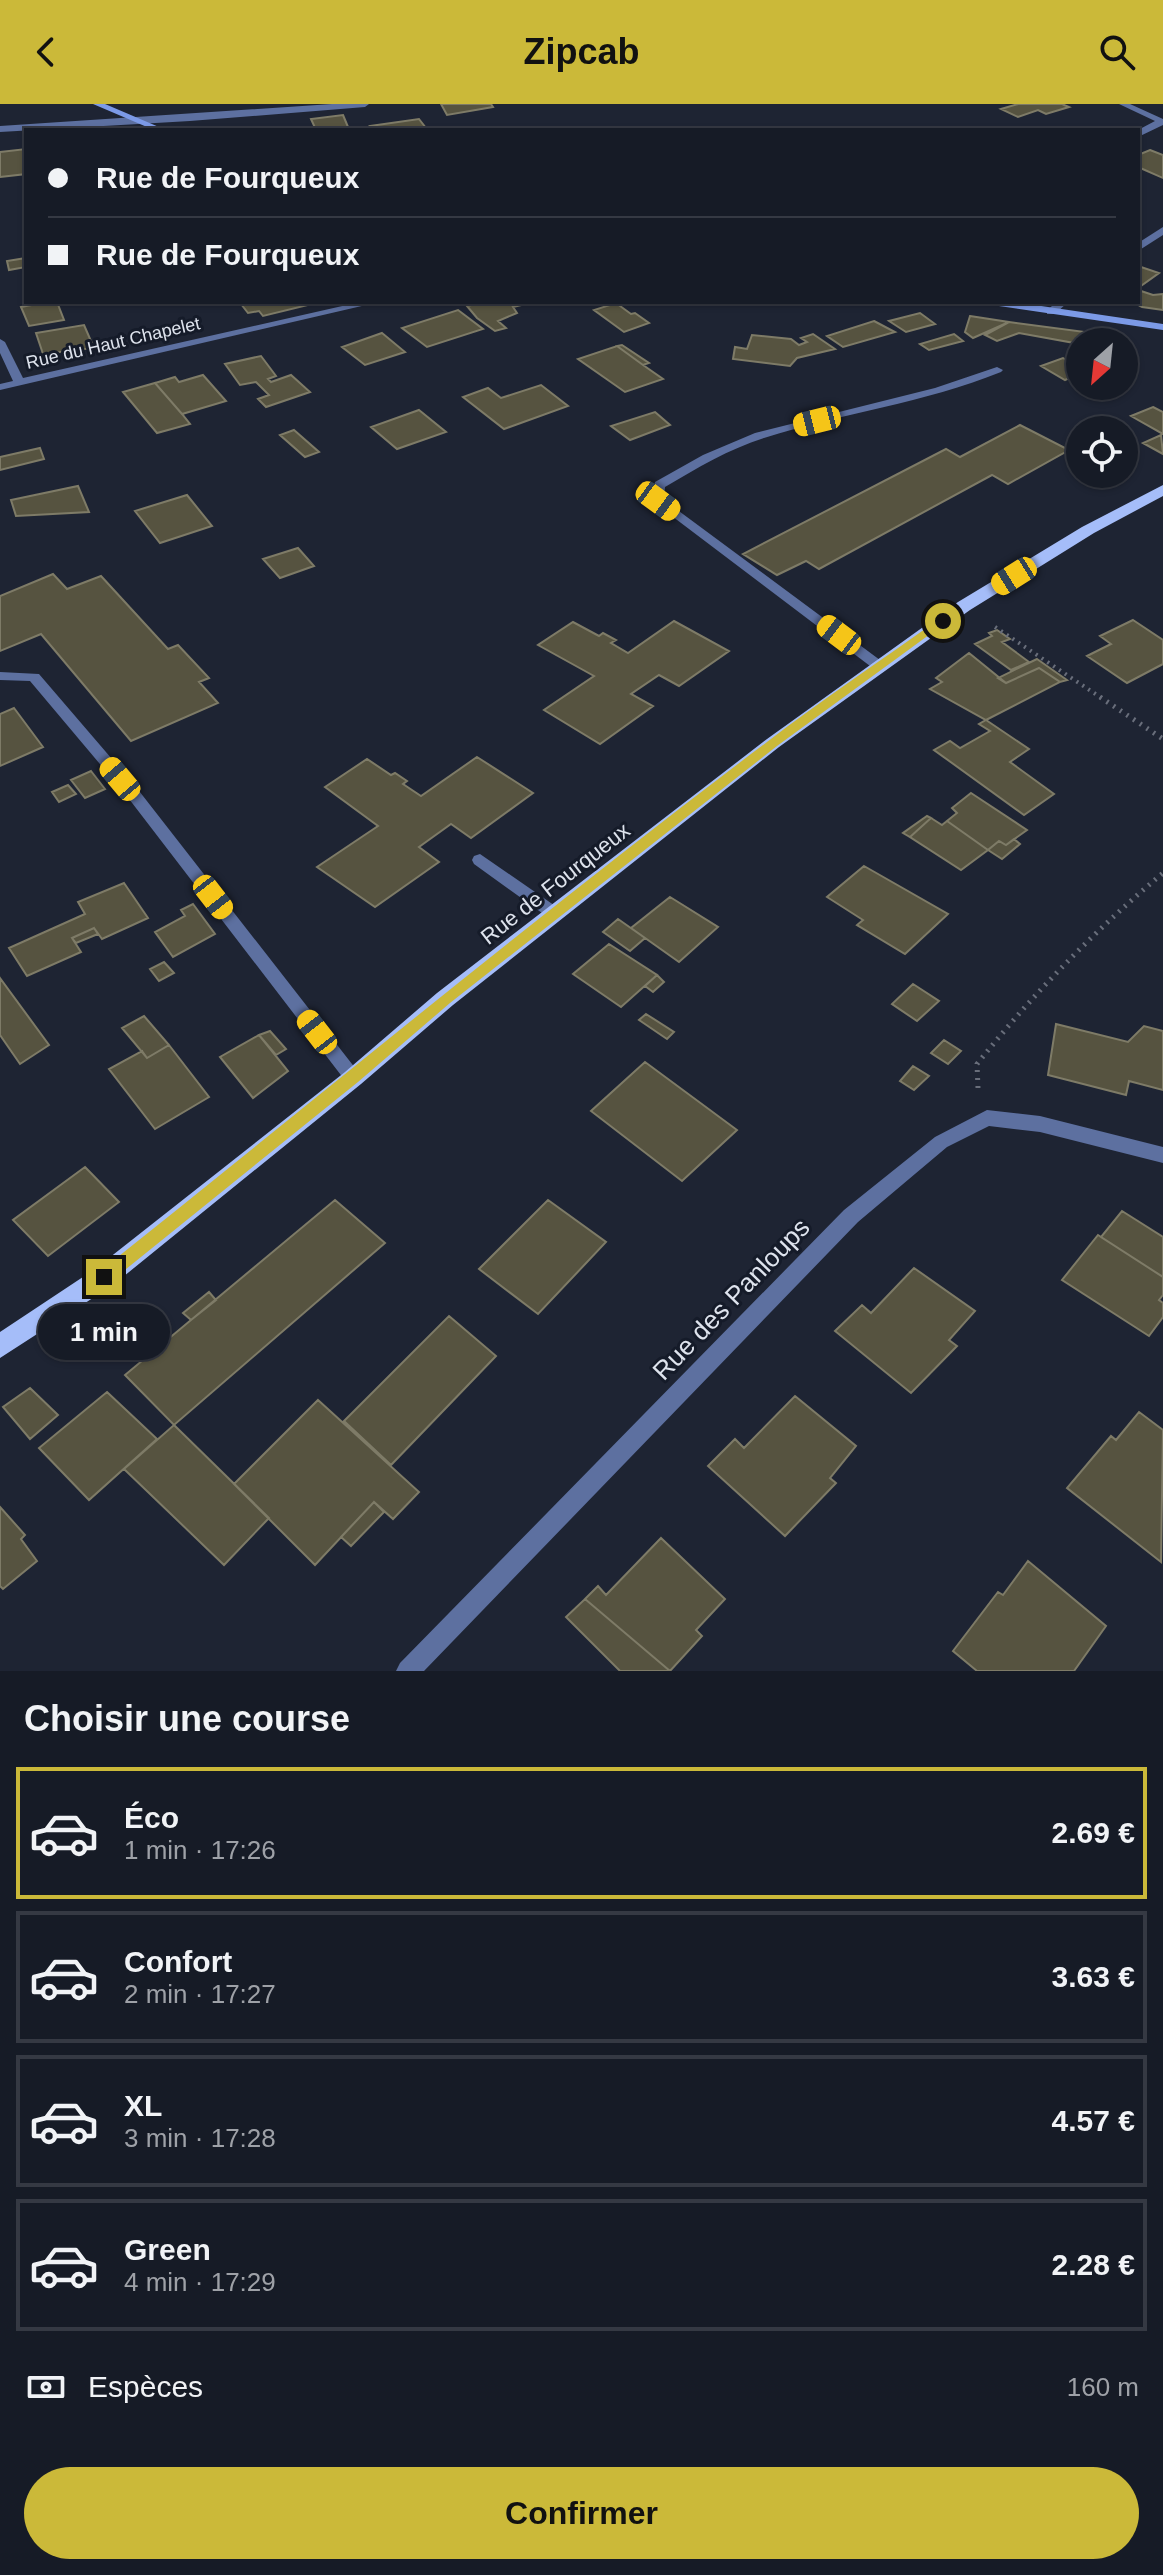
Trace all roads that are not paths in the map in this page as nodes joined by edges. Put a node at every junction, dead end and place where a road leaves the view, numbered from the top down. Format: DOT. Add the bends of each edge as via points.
graph roads {
  1 [pos="97,104"];
  2 [pos="365,104"];
  3 [pos="1123,104"];
  4 [pos="280,107"];
  5 [pos="136,120"];
  6 [pos="1163,122"];
  7 [pos="157,128"];
  8 [pos="0,129"];
  9 [pos="1140,133"];
  10 [pos="1163,230"];
  11 [pos="1140,247"];
  12 [pos="365,304"];
  13 [pos="1004,304"];
  14 [pos="1061,304"];
  15 [pos="1051,312"];
  16 [pos="1163,327"];
  17 [pos="0,342"];
  18 [pos="997,370"];
  19 [pos="20,383"];
  20 [pos="0,387"];
  21 [pos="1163,490"];
  22 [pos="879,666"];
  23 [pos="0,676"];
  24 [pos="480,860"];
  25 [pos="555,914"];
  26 [pos="353,1078"];
  27 [pos="1163,1155"];
  28 [pos="0,1346"];
  29 [pos="408,1671"];
  1 -- 5 [label="main road"];
  2 -- 4 [label="street"];
  3 -- 6 [label="street"];
  4 -- 5 [label="street"];
  5 -- 7 [label="main road"];
  5 -- 8 [label="street"];
  6 -- 9 [label="street"];
  10 -- 11 [label="street"];
  12 -- 19 [label="street, Rue du Haut Chapelet"];
  13 -- 15 [label="main road"];
  14 -- 15 [label="street"];
  15 -- 16 [label="main road"];
  17 -- 19 [label="street"];
  18 -- 22 [label="street" via="963,385 759,436 710,455 659,485 658,501"];
  19 -- 20 [label="street, Rue du Haut Chapelet"];
  21 -- 22 [label="main road, Rue de Fourqueux" via="964,606"];
  22 -- 25 [label="main road, Rue de Fourqueux"];
  23 -- 26 [label="street" via="34,677 131,791"];
  24 -- 25 [label="street"];
  25 -- 26 [label="main road, Rue de Fourqueux"];
  26 -- 28 [label="main road, Rue de Fourqueux" via="104,1277"];
  27 -- 29 [label="street, Rue des Panloups" via="1040,1124 987,1118 941,1142 851,1216"];
}
